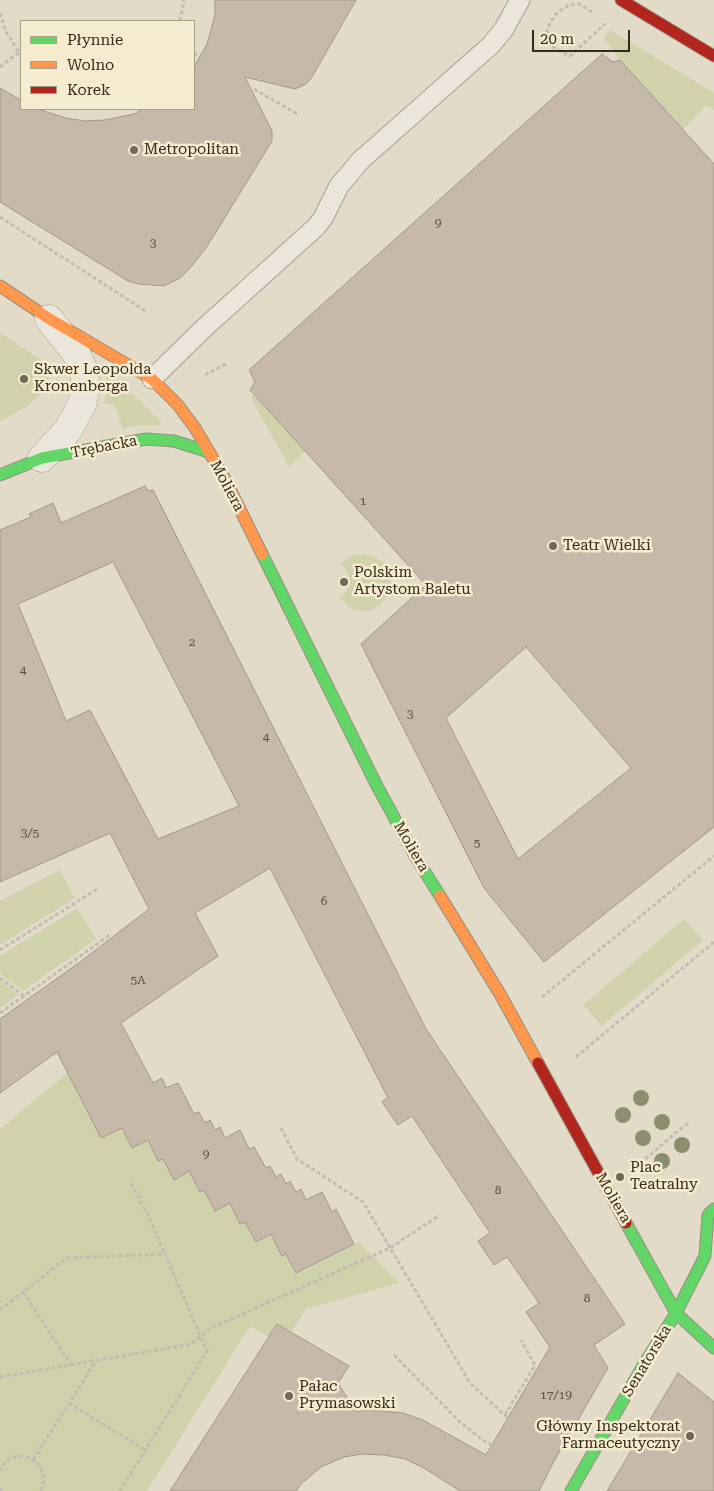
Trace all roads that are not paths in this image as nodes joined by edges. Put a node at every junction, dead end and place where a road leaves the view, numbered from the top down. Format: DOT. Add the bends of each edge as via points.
graph roads {
  1 [pos="520,0"];
  2 [pos="621,0"];
  3 [pos="714,56"];
  4 [pos="0,286"];
  5 [pos="48,318"];
  6 [pos="152,378"];
  7 [pos="209,452"];
  8 [pos="42,458"];
  9 [pos="3,470"];
  10 [pos="714,1208"];
  11 [pos="710,1254"];
  12 [pos="676,1313"];
  13 [pos="714,1348"];
  14 [pos="571,1491"];
  1 -- 6 [label="lane" via="491,45 361,160 339,186 316,227"];
  2 -- 3 [label="street"];
  4 -- 5 [label="street, Moliera"];
  5 -- 6 [label="street, Moliera"];
  5 -- 8 [label="street" via="76,353 84,371 86,388 82,404 68,430"];
  6 -- 7 [label="street, Moliera" via="178,405"];
  7 -- 8 [label="street, Trębacka" via="174,441 146,439"];
  7 -- 12 [label="street, Moliera" via="415,856 500,994"];
  8 -- 9 [label="street, Trębacka"];
  10 -- 11 [label="street, Senatorska" via="708,1215"];
  11 -- 12 [label="street, Senatorska"];
  12 -- 13 [label="street, Moliera"];
  12 -- 14 [label="street, Senatorska"];
}
